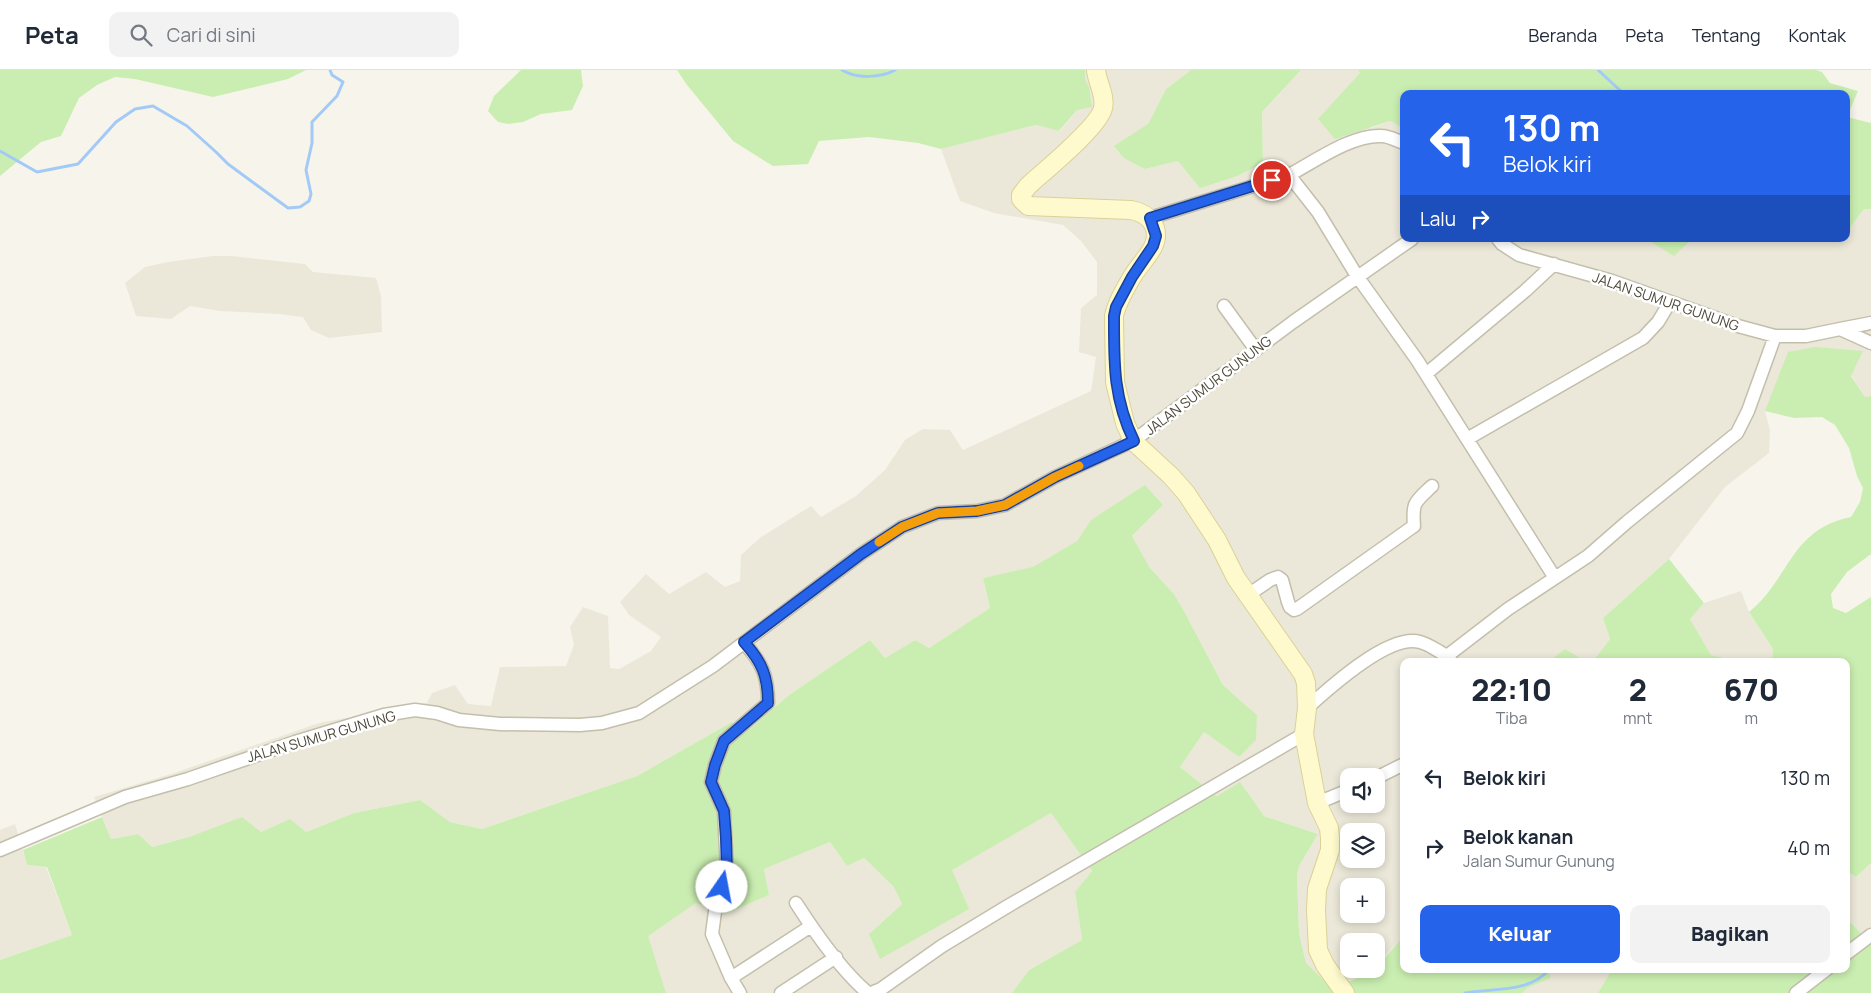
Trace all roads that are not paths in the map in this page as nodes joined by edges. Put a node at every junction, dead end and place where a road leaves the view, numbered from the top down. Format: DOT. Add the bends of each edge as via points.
graph roads {
  1 [pos="1096,70"];
  2 [pos="1400,142"];
  3 [pos="1289,175"];
  4 [pos="1150,218"];
  5 [pos="1408,242"];
  6 [pos="1500,242"];
  7 [pos="1554,264"];
  8 [pos="1357,276"];
  9 [pos="1670,302"];
  10 [pos="1224,306"];
  11 [pos="1871,323"];
  12 [pos="1840,329"];
  13 [pos="1775,336"];
  14 [pos="1871,343"];
  15 [pos="1256,350"];
  16 [pos="1426,374"];
  17 [pos="1467,439"];
  18 [pos="1134,441"];
  19 [pos="1432,486"];
  20 [pos="1555,578"];
  21 [pos="1248,595"];
  22 [pos="744,642"];
  23 [pos="1447,658"];
  24 [pos="1450,658"];
  25 [pos="1307,708"];
  26 [pos="1304,734"];
  27 [pos="1400,766"];
  28 [pos="1385,774"];
  29 [pos="1340,794"];
  30 [pos="1317,803"];
  31 [pos="0,850"];
  32 [pos="796,903"];
  33 [pos="811,926"];
  34 [pos="1871,935"];
  35 [pos="1850,951"];
  36 [pos="836,957"];
  37 [pos="1822,973"];
  38 [pos="731,978"];
  39 [pos="740,993"];
  40 [pos="781,993"];
  41 [pos="870,993"];
  42 [pos="1345,993"];
  43 [pos="1796,993"];
  1 -- 4 [label="street" via="1104,107 1101,114 1028,186 1021,198 1028,206 1131,210"];
  2 -- 3 [label="street" via="1383,136 1364,138"];
  3 -- 4 [label="street"];
  3 -- 8 [label="street" via="1318,212"];
  4 -- 18 [label="street" via="1156,236 1153,246 1132,277 1114,316 1115,382 1125,423"];
  5 -- 8 [label="street, JALAN SUMUR GUNUNG"];
  6 -- 7 [label="street, JALAN SUMUR GUNUNG" via="1519,255"];
  7 -- 9 [label="street, JALAN SUMUR GUNUNG" via="1612,280"];
  7 -- 16 [label="street"];
  8 -- 15 [label="street, JALAN SUMUR GUNUNG"];
  8 -- 16 [label="street"];
  9 -- 13 [label="street, JALAN SUMUR GUNUNG"];
  9 -- 17 [label="street" via="1643,338"];
  10 -- 15 [label="street"];
  11 -- 12 [label="street, JALAN SUMUR GUNUNG"];
  12 -- 13 [label="street, JALAN SUMUR GUNUNG" via="1806,336"];
  12 -- 14 [label="street"];
  13 -- 20 [label="street" via="1737,433 1588,556"];
  15 -- 18 [label="street, JALAN SUMUR GUNUNG"];
  16 -- 17 [label="street"];
  17 -- 20 [label="street"];
  18 -- 21 [label="street" via="1186,493"];
  18 -- 22 [label="street, JALAN SUMUR GUNUNG" via="1055,477 1005,505 977,511 938,513 902,527"];
  19 -- 21 [label="street" via="1414,506 1412,528 1297,609 1290,607 1282,580 1278,577"];
  20 -- 24 [label="street" via="1508,609"];
  21 -- 25 [label="street" via="1303,674"];
  22 -- 31 [label="street, JALAN SUMUR GUNUNG" via="713,666 640,712 621,719 580,725 500,724 459,720 415,710 384,715 125,797"];
  22 -- 38 [label="street" via="762,666 768,685 768,703 724,741 711,782 724,811 727,871 716,904 712,934"];
  23 -- 25 [label="street" via="1419,642 1400,642 1347,673"];
  25 -- 26 [label="street"];
  26 -- 30 [label="street"];
  26 -- 41 [label="street" via="1000,911"];
  27 -- 28 [label="street"];
  29 -- 30 [label="street"];
  30 -- 42 [label="street" via="1329,828 1330,838 1330,850 1317,889 1318,950"];
  32 -- 33 [label="street"];
  33 -- 36 [label="street"];
  33 -- 38 [label="street"];
  34 -- 35 [label="street"];
  36 -- 40 [label="street"];
  36 -- 41 [label="street" via="857,983"];
  37 -- 43 [label="street"];
  38 -- 39 [label="street"];
}
